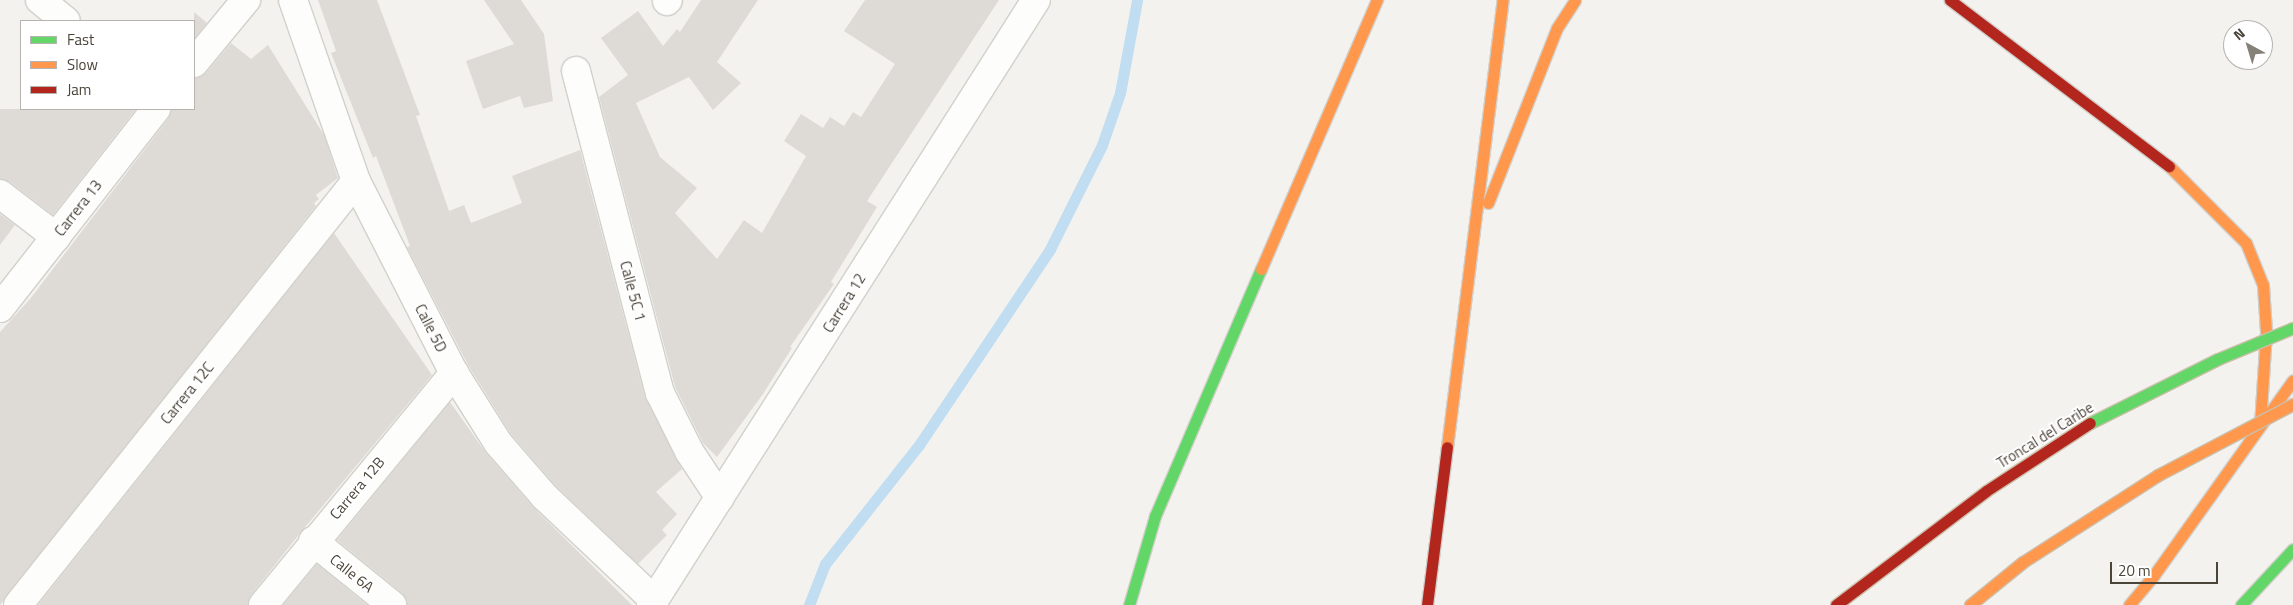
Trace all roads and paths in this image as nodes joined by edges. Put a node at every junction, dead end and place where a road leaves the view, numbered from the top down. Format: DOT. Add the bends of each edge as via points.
graph roads {
  1 [pos="40,0"];
  2 [pos="246,0"];
  3 [pos="293,0"];
  4 [pos="1036,0"];
  5 [pos="1377,0"];
  6 [pos="1503,0"];
  7 [pos="1575,0"];
  8 [pos="1950,0"];
  9 [pos="65,20"];
  10 [pos="195,62"];
  11 [pos="576,71"];
  12 [pos="155,110"];
  13 [pos="356,181"];
  14 [pos="0,194"];
  15 [pos="56,237"];
  16 [pos="1473,240"];
  17 [pos="0,308"];
  18 [pos="2293,328"];
  19 [pos="454,373"];
  20 [pos="2293,380"];
  21 [pos="2293,404"];
  22 [pos="2260,426"];
  23 [pos="720,498"];
  24 [pos="313,541"];
  25 [pos="2293,549"];
  26 [pos="1433,558"];
  27 [pos="1417,589"];
  28 [pos="653,603"];
  29 [pos="18,605"];
  30 [pos="263,605"];
  31 [pos="392,605"];
  32 [pos="1129,605"];
  33 [pos="1427,605"];
  34 [pos="1836,605"];
  35 [pos="1970,605"];
  36 [pos="2129,605"];
  37 [pos="2241,605"];
  1 -- 9 [label="street"];
  2 -- 10 [label="street"];
  3 -- 13 [label="street, Calle 5D"];
  4 -- 23 [label="street, Carrera 12"];
  5 -- 32 [label="main road" via="1155,516"];
  6 -- 16 [label="main road"];
  7 -- 16 [label="main road" via="1557,28"];
  8 -- 22 [label="main road" via="2170,167 2246,243 2263,285 2266,332"];
  11 -- 23 [label="street, Calle 5C 1" via="660,393 689,450"];
  12 -- 15 [label="street, Carrera 13"];
  13 -- 19 [label="street, Calle 5D"];
  13 -- 29 [label="street, Carrera 12C"];
  14 -- 15 [label="street"];
  15 -- 17 [label="street, Carrera 13"];
  16 -- 26 [label="main road"];
  18 -- 34 [label="main road, Troncal del Caribe, bridge" via="2218,359 2086,425 1986,491"];
  19 -- 24 [label="street, Carrera 12B"];
  19 -- 28 [label="street, Calle 5D" via="498,443 545,497"];
  20 -- 22 [label="main road"];
  21 -- 35 [label="main road, bridge" via="2158,475 2023,562"];
  22 -- 36 [label="main road"];
  23 -- 28 [label="street, Carrera 12"];
  24 -- 30 [label="street, Carrera 12B"];
  24 -- 31 [label="street, Calle 6A"];
  25 -- 37 [label="main road"];
  26 -- 27 [label="main road"];
  26 -- 33 [label="main road"];
}
